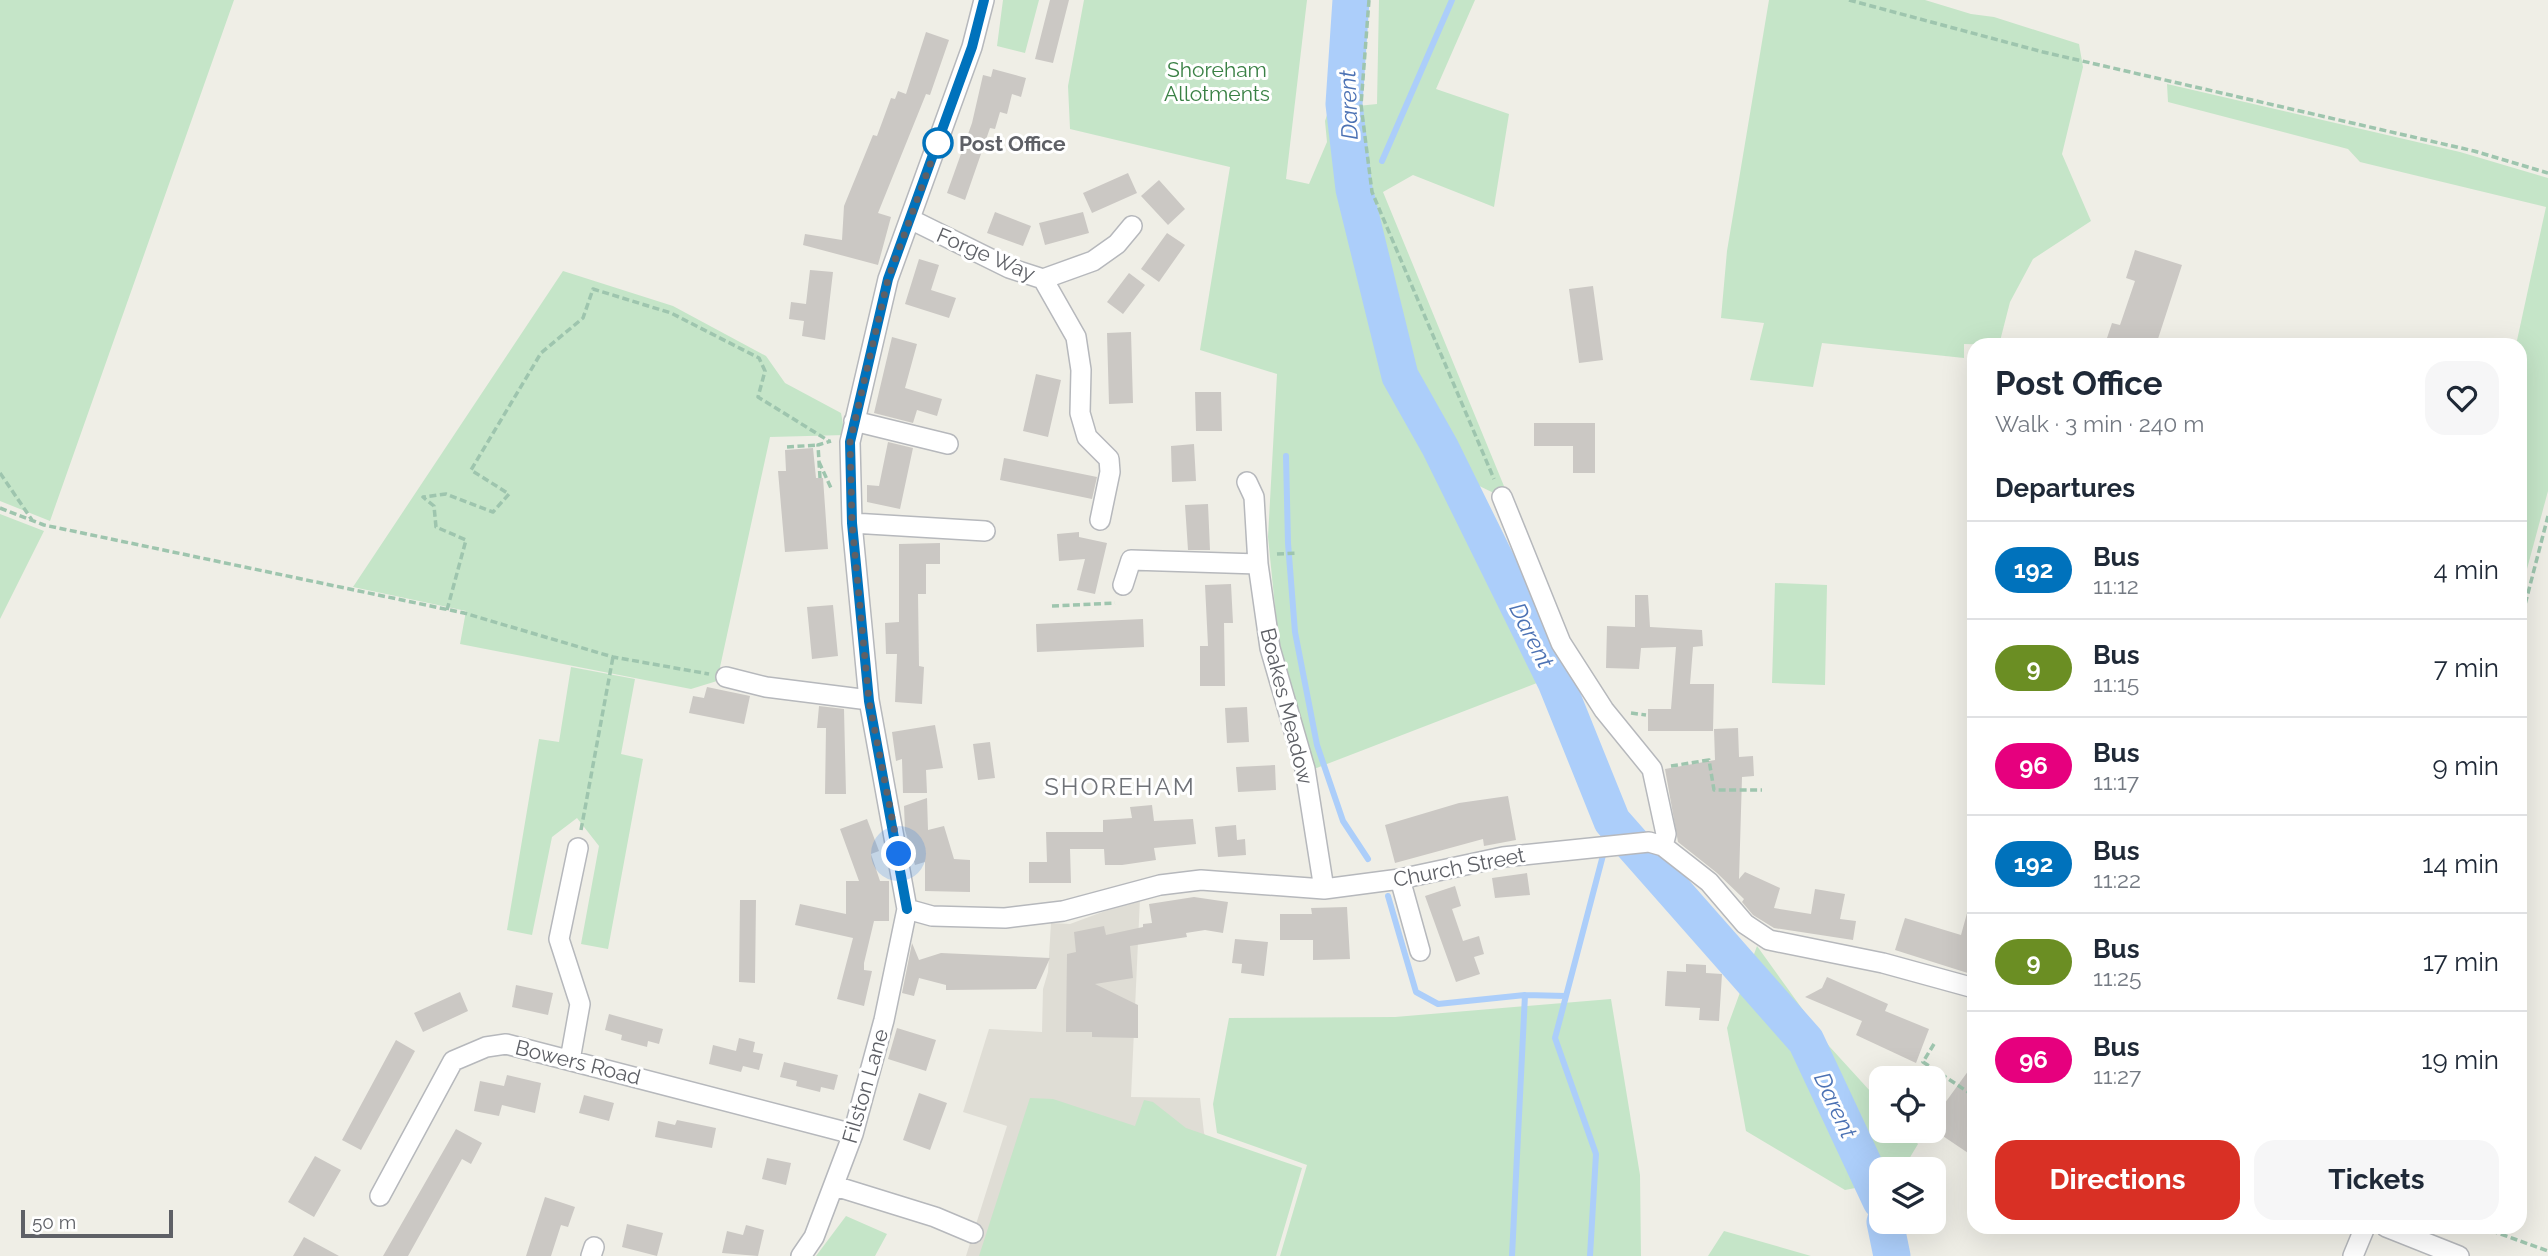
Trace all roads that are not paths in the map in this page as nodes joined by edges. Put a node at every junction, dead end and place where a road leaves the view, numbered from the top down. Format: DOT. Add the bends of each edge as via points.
graph roads {
  1 [pos="984,0"];
  2 [pos="910,219"];
  3 [pos="1132,226"];
  4 [pos="1043,279"];
  5 [pos="854,421"];
  6 [pos="948,444"];
  7 [pos="1247,482"];
  8 [pos="1502,497"];
  9 [pos="1100,520"];
  10 [pos="852,523"];
  11 [pos="985,531"];
  12 [pos="1258,564"];
  13 [pos="1123,585"];
  14 [pos="726,677"];
  15 [pos="869,701"];
  16 [pos="1656,844"];
  17 [pos="578,848"];
  18 [pos="1399,879"];
  19 [pos="1324,889"];
  20 [pos="907,909"];
  21 [pos="1420,951"];
  22 [pos="1967,986"];
  23 [pos="570,1060"];
  24 [pos="853,1134"];
  25 [pos="835,1186"];
  26 [pos="380,1196"];
  27 [pos="973,1233"];
  28 [pos="2362,1234"];
  29 [pos="2404,1234"];
  30 [pos="801,1256"];
  31 [pos="2354,1256"];
  32 [pos="2459,1256"];
  1 -- 2 [label="street" via="972,47"];
  2 -- 4 [label="street, Forge Way" via="1009,268"];
  2 -- 5 [label="street" via="888,279"];
  3 -- 4 [label="street, Forge Way" via="1093,261"];
  4 -- 9 [label="street" via="1076,337 1080,413 1087,437 1109,459"];
  5 -- 6 [label="street"];
  5 -- 10 [label="street" via="850,442"];
  7 -- 12 [label="street, Boakes Meadow" via="1254,497"];
  8 -- 16 [label="street" via="1561,643 1604,710 1652,769 1666,834"];
  10 -- 11 [label="street"];
  10 -- 15 [label="street"];
  12 -- 13 [label="street" via="1131,560"];
  12 -- 19 [label="street, Boakes Meadow" via="1270,648 1305,769"];
  14 -- 15 [label="street"];
  15 -- 20 [label="street"];
  16 -- 18 [label="street, Church Street" via="1503,857"];
  16 -- 22 [label="street" via="1709,882 1745,924 1769,940"];
  17 -- 23 [label="street" via="559,939 580,1004"];
  18 -- 19 [label="street, Church Street"];
  18 -- 21 [label="street"];
  19 -- 20 [label="street, Church Street" via="1201,880 1160,885 1063,911 1005,918 932,916"];
  20 -- 24 [label="street, Filston Lane"];
  23 -- 24 [label="street, Bowers Road"];
  23 -- 26 [label="street, Bowers Road" via="506,1044 453,1061"];
  24 -- 25 [label="street, Filston Lane"];
  25 -- 27 [label="street" via="914,1209"];
  25 -- 30 [label="street, Filston Lane"];
  28 -- 31 [label="street"];
  29 -- 32 [label="street"];
}
